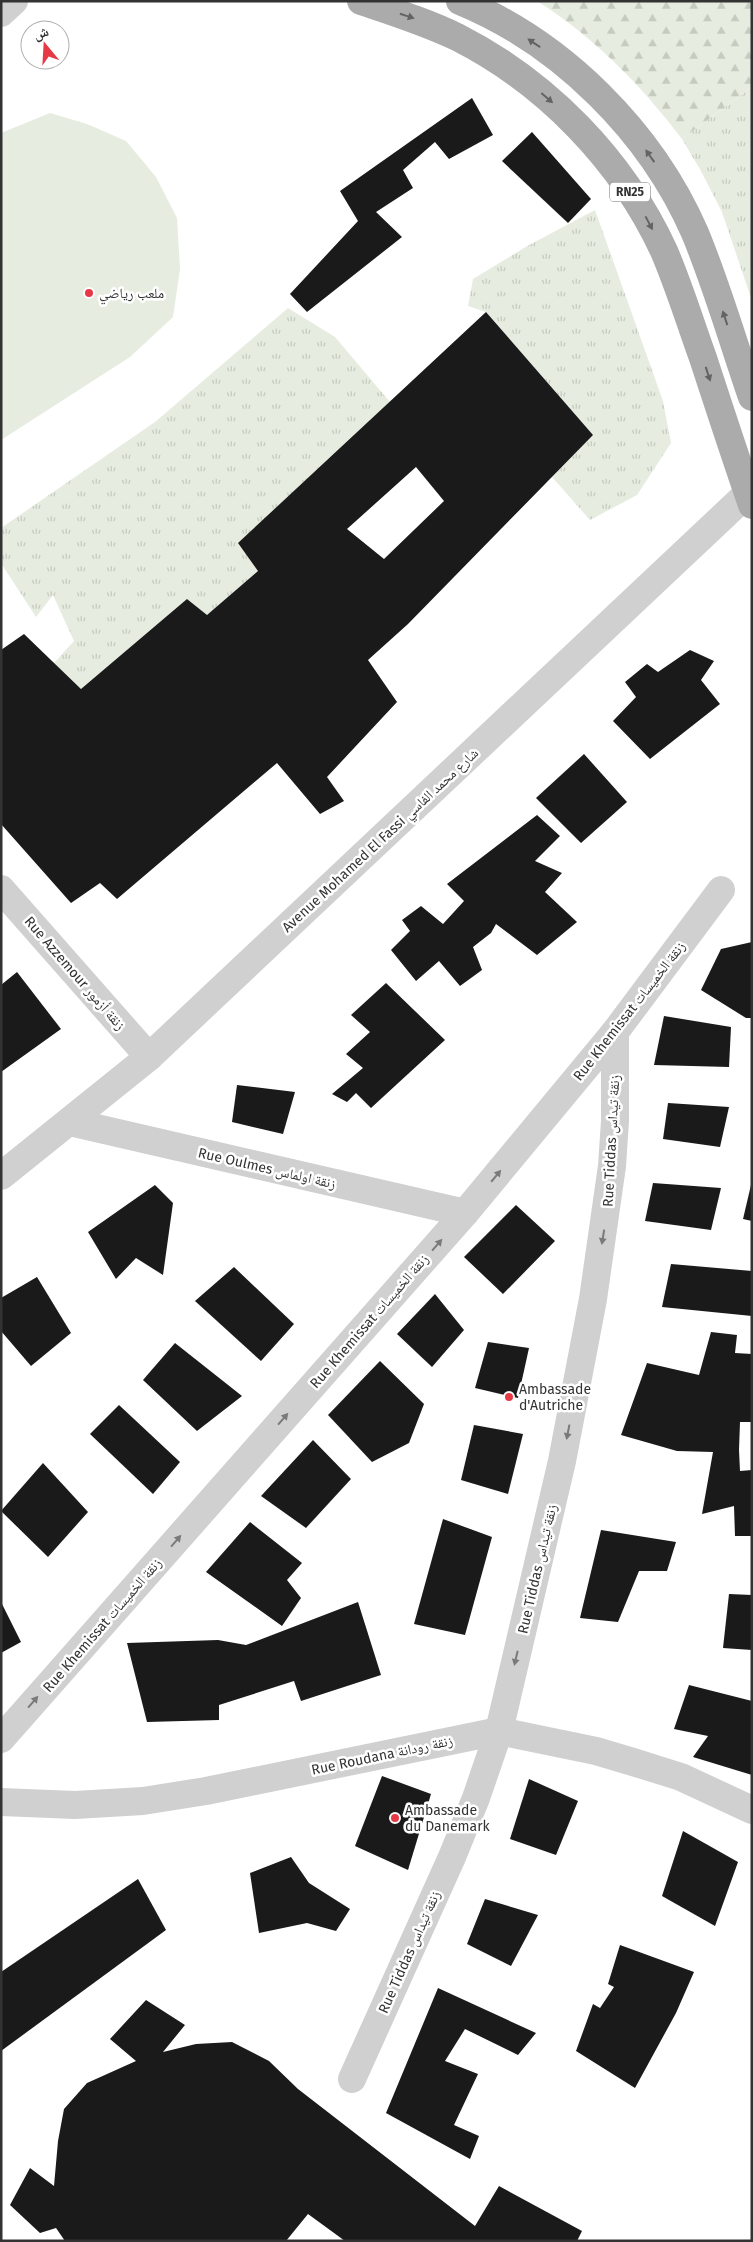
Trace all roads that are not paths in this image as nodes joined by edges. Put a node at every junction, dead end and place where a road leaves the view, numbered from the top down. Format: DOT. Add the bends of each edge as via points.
graph roads {
  1 [pos="14,1"];
  2 [pos="361,1"];
  3 [pos="460,1"];
  4 [pos="1,13"];
  5 [pos="752,397"];
  6 [pos="750,499"];
  7 [pos="1,889"];
  8 [pos="721,890"];
  9 [pos="615,1032"];
  10 [pos="150,1057"];
  11 [pos="70,1122"];
  12 [pos="1,1176"];
  13 [pos="465,1213"];
  14 [pos="499,1731"];
  15 [pos="1,1739"];
  16 [pos="1,1802"];
  17 [pos="752,1810"];
  18 [pos="352,2079"];
  1 -- 4 [label="street"];
  2 -- 6 [label="main road, RN25, one-way" via="418,20 495,59 563,112 620,176 663,250 680,290"];
  5 -- 3 [label="main road, RN25, one-way" via="694,232 648,152 587,83 551,54 512,28"];
  6 -- 10 [label="street, Avenue Mohamed El Fassi شارع محمد الفاسي"];
  7 -- 10 [label="street, Rue Azzemour زنقة أزمور"];
  8 -- 9 [label="street, Rue Khemissat زنقة الخميسات"];
  13 -- 9 [label="street, Rue Khemissat زنقة الخميسات, one-way"];
  9 -- 14 [label="street, Rue Tiddas زنقة تيداس, one-way" via="612,1166 593,1299 562,1461"];
  10 -- 11 [label="street, Avenue Mohamed El Fassi شارع محمد الفاسي"];
  11 -- 12 [label="street, Avenue Mohamed El Fassi شارع محمد الفاسي"];
  11 -- 13 [label="street, Rue Oulmes زنقة اولماس"];
  15 -- 13 [label="street, Rue Khemissat زنقة الخميسات, one-way"];
  14 -- 16 [label="street, Rue Roudana زنقة رودانة" via="143,1801 75,1804"];
  14 -- 17 [label="street, Rue Roudana زنقة رودانة" via="596,1751 681,1777"];
  14 -- 18 [label="street, Rue Tiddas زنقة تيداس" via="452,1857"];
}
